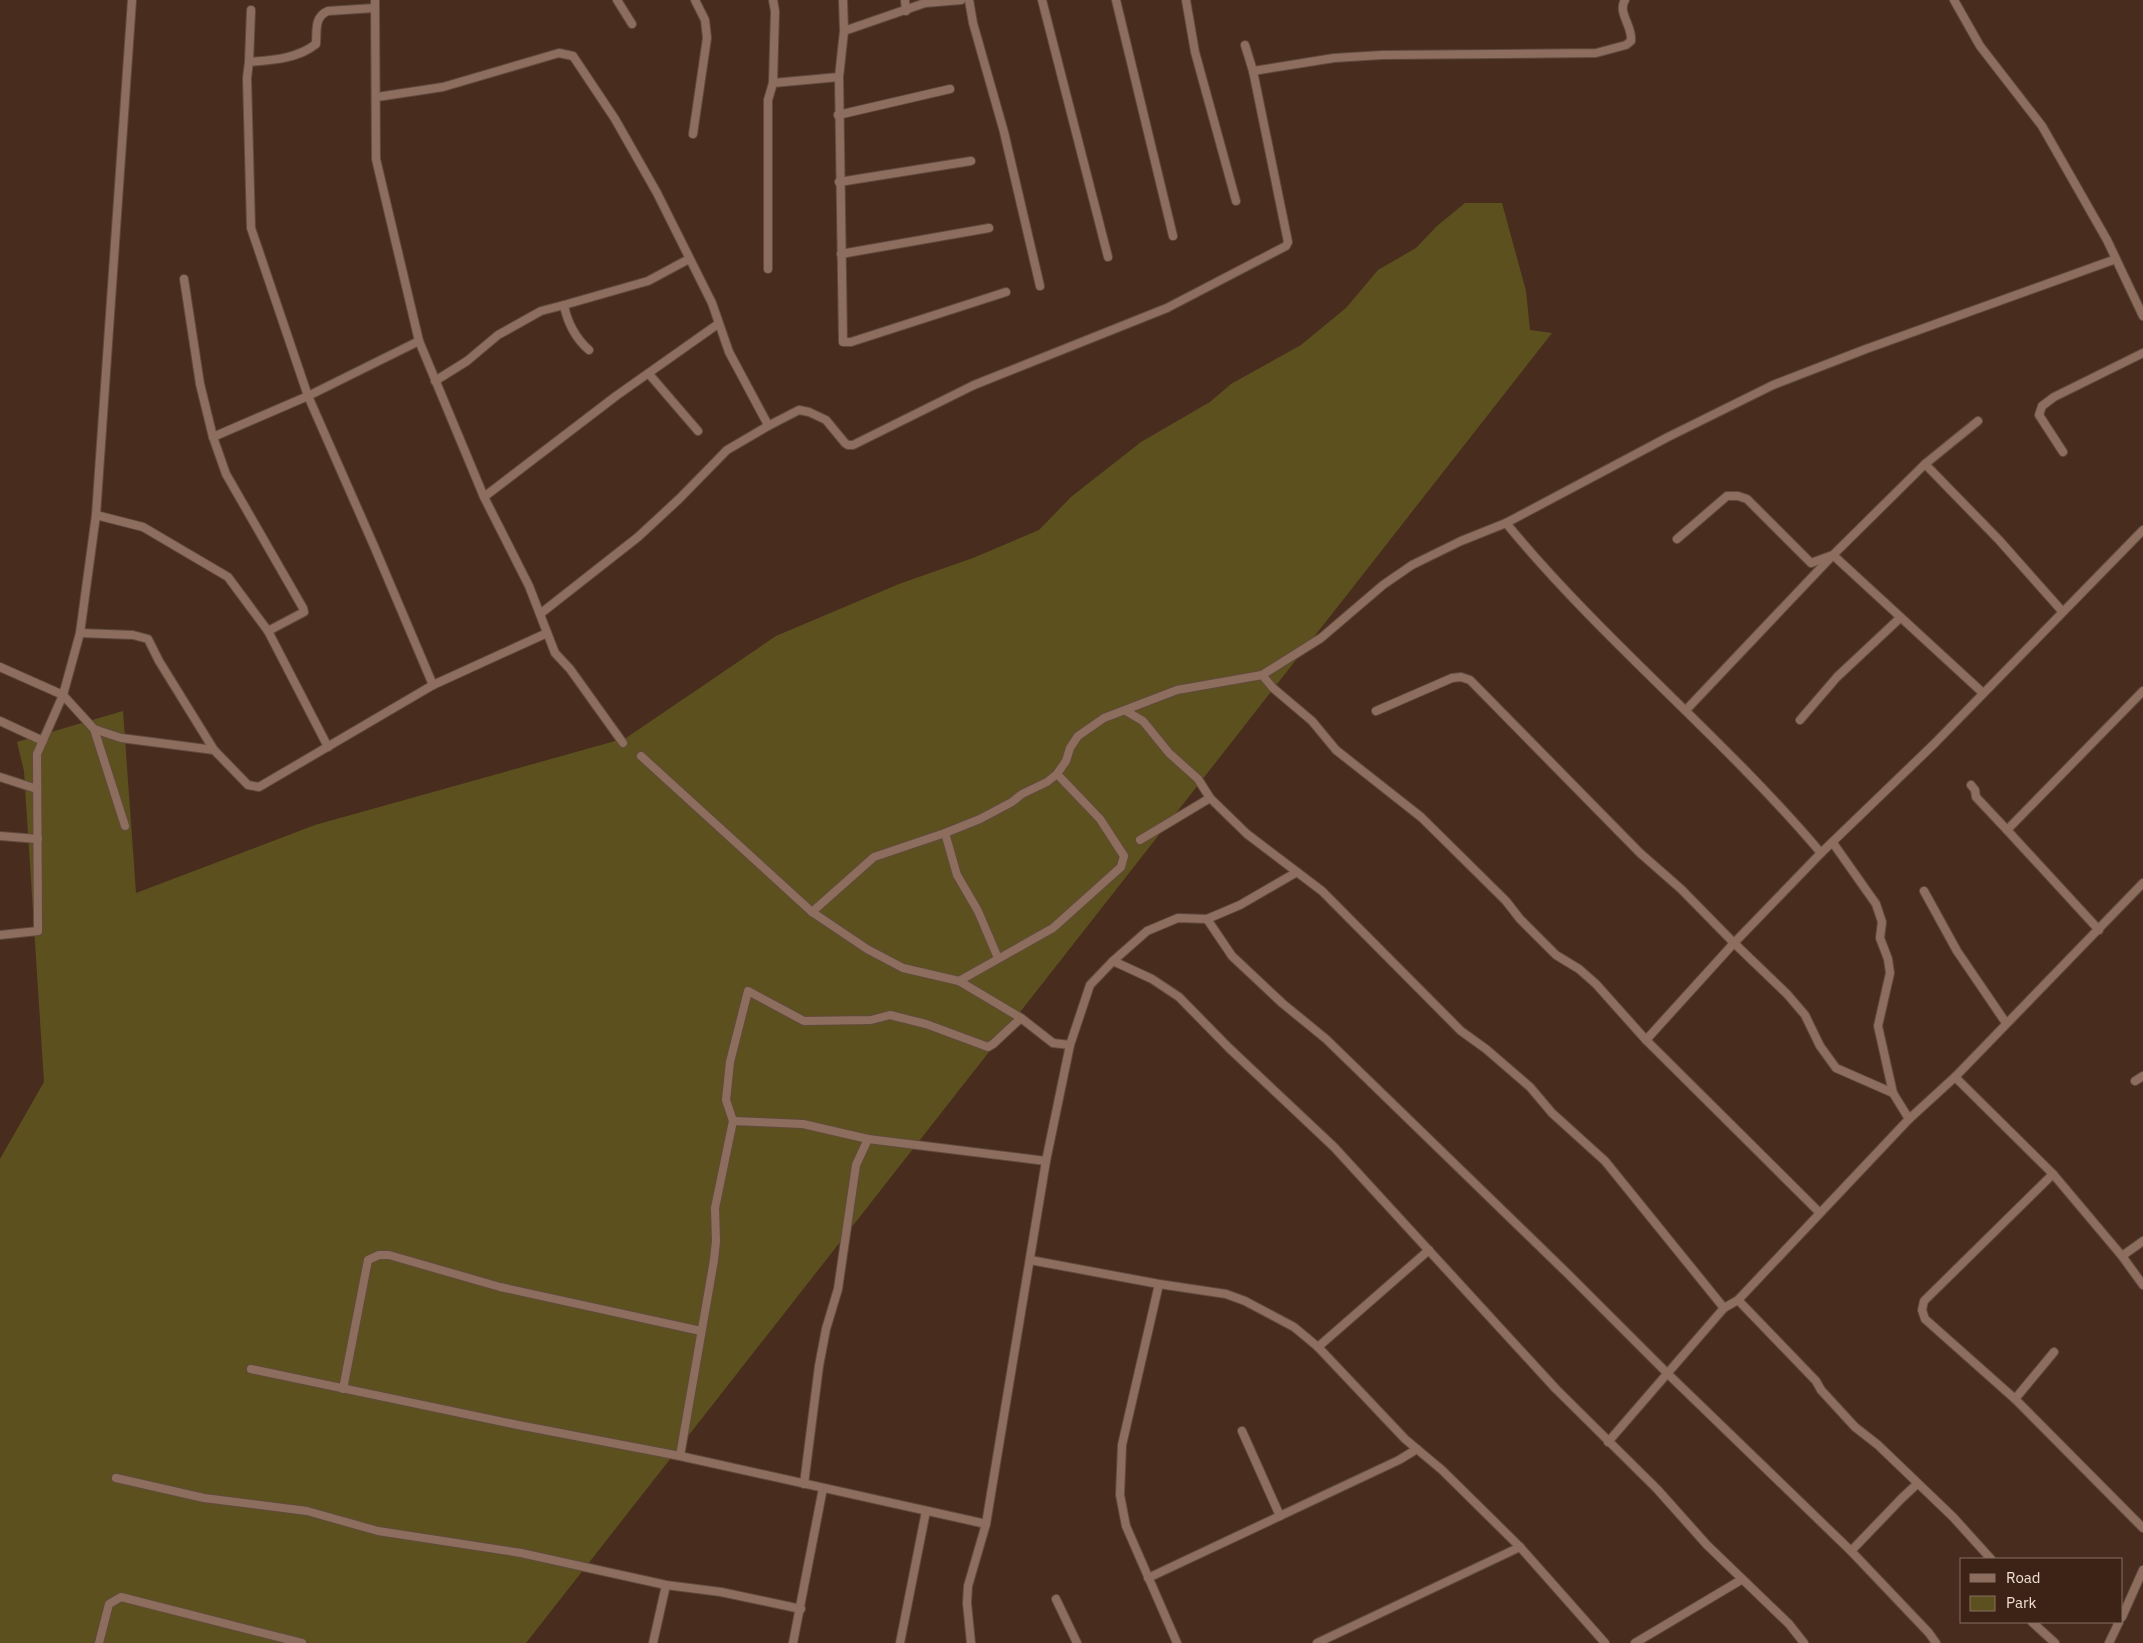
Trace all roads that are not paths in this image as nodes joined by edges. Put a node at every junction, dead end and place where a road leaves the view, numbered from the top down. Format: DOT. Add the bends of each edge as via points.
graph roads {
  1 [pos="132,0"];
  2 [pos="617,0"];
  3 [pos="696,0"];
  4 [pos="773,0"];
  5 [pos="843,0"];
  6 [pos="905,0"];
  7 [pos="962,0"];
  8 [pos="969,0"];
  9 [pos="1042,0"];
  10 [pos="1116,0"];
  11 [pos="1186,0"];
  12 [pos="1626,0"];
  13 [pos="1954,0"];
  14 [pos="375,4"];
  15 [pos="251,10"];
  16 [pos="906,11"];
  17 [pos="632,24"];
  18 [pos="844,31"];
  19 [pos="1245,45"];
  20 [pos="249,62"];
  21 [pos="1253,71"];
  22 [pos="839,77"];
  23 [pos="773,84"];
  24 [pos="950,89"];
  25 [pos="376,97"];
  26 [pos="838,115"];
  27 [pos="693,134"];
  28 [pos="971,161"];
  29 [pos="839,182"];
  30 [pos="1236,201"];
  31 [pos="989,228"];
  32 [pos="1173,236"];
  33 [pos="841,254"];
  34 [pos="1108,257"];
  35 [pos="689,259"];
  36 [pos="2116,259"];
  37 [pos="768,269"];
  38 [pos="184,279"];
  39 [pos="1040,286"];
  40 [pos="1006,292"];
  41 [pos="564,305"];
  42 [pos="2143,316"];
  43 [pos="718,324"];
  44 [pos="420,341"];
  45 [pos="589,350"];
  46 [pos="2143,353"];
  47 [pos="649,374"];
  48 [pos="435,381"];
  49 [pos="308,396"];
  50 [pos="1978,420"];
  51 [pos="768,426"];
  52 [pos="698,431"];
  53 [pos="213,437"];
  54 [pos="2063,452"];
  55 [pos="1925,464"];
  56 [pos="484,497"];
  57 [pos="96,515"];
  58 [pos="1506,523"];
  59 [pos="2143,530"];
  60 [pos="1677,539"];
  61 [pos="1833,555"];
  62 [pos="2062,612"];
  63 [pos="540,614"];
  64 [pos="1900,618"];
  65 [pos="268,631"];
  66 [pos="80,633"];
  67 [pos="547,633"];
  68 [pos="0,667"];
  69 [pos="1262,675"];
  70 [pos="433,685"];
  71 [pos="2143,691"];
  72 [pos="1983,693"];
  73 [pos="63,695"];
  74 [pos="1686,710"];
  75 [pos="1126,711"];
  76 [pos="1376,711"];
  77 [pos="1800,720"];
  78 [pos="0,721"];
  79 [pos="94,729"];
  80 [pos="42,741"];
  81 [pos="623,743"];
  82 [pos="328,747"];
  83 [pos="214,750"];
  84 [pos="640,756"];
  85 [pos="1057,774"];
  86 [pos="0,777"];
  87 [pos="1971,785"];
  88 [pos="37,789"];
  89 [pos="1210,798"];
  90 [pos="125,826"];
  91 [pos="2007,830"];
  92 [pos="945,832"];
  93 [pos="0,836"];
  94 [pos="38,839"];
  95 [pos="1140,840"];
  96 [pos="1833,843"];
  97 [pos="1821,854"];
  98 [pos="1297,872"];
  99 [pos="2143,883"];
  100 [pos="1924,891"];
  101 [pos="812,912"];
  102 [pos="1207,919"];
  103 [pos="2099,930"];
  104 [pos="0,935"];
  105 [pos="1734,943"];
  106 [pos="998,958"];
  107 [pos="1113,961"];
  108 [pos="959,980"];
  109 [pos="1021,1018"];
  110 [pos="2006,1024"];
  111 [pos="1646,1040"];
  112 [pos="1070,1044"];
  113 [pos="2143,1076"];
  114 [pos="1954,1077"];
  115 [pos="2135,1082"];
  116 [pos="1894,1093"];
  117 [pos="1910,1119"];
  118 [pos="733,1121"];
  119 [pos="868,1140"];
  120 [pos="1046,1161"];
  121 [pos="2053,1174"];
  122 [pos="1820,1212"];
  123 [pos="2143,1241"];
  124 [pos="1430,1250"];
  125 [pos="2122,1256"];
  126 [pos="1030,1260"];
  127 [pos="1159,1284"];
  128 [pos="2143,1285"];
  129 [pos="1738,1300"];
  130 [pos="1724,1308"];
  131 [pos="701,1331"];
  132 [pos="1318,1347"];
  133 [pos="2054,1352"];
  134 [pos="251,1369"];
  135 [pos="1668,1374"];
  136 [pos="343,1389"];
  137 [pos="2015,1399"];
  138 [pos="1242,1431"];
  139 [pos="1608,1442"];
  140 [pos="1417,1448"];
  141 [pos="680,1456"];
  142 [pos="116,1478"];
  143 [pos="804,1484"];
  144 [pos="1918,1484"];
  145 [pos="823,1488"];
  146 [pos="926,1511"];
  147 [pos="1280,1516"];
  148 [pos="986,1524"];
  149 [pos="2143,1528"];
  150 [pos="1520,1547"];
  151 [pos="1851,1551"];
  152 [pos="1990,1558"];
  153 [pos="2143,1570"];
  154 [pos="1148,1578"];
  155 [pos="1741,1580"];
  156 [pos="666,1585"];
  157 [pos="1056,1599"];
  158 [pos="801,1609"];
  159 [pos="2123,1615"];
  160 [pos="2033,1623"];
  161 [pos="2119,1623"];
  162 [pos="99,1643"];
  163 [pos="302,1643"];
  164 [pos="653,1643"];
  165 [pos="793,1643"];
  166 [pos="900,1643"];
  167 [pos="970,1643"];
  168 [pos="1077,1643"];
  169 [pos="1177,1643"];
  170 [pos="1317,1643"];
  171 [pos="1605,1643"];
  172 [pos="1634,1643"];
  173 [pos="1804,1643"];
  174 [pos="1936,1643"];
  175 [pos="2055,1643"];
  176 [pos="2109,1643"];
  1 -- 57 [label="street"];
  2 -- 17 [label="street"];
  3 -- 27 [label="street" via="705,20 707,38"];
  4 -- 23 [label="street"];
  5 -- 18 [label="street"];
  6 -- 16 [label="street"];
  7 -- 16 [label="street" via="925,3"];
  8 -- 39 [label="street"];
  9 -- 34 [label="street"];
  10 -- 32 [label="street"];
  11 -- 30 [label="street" via="1195,52"];
  12 -- 21 [label="street" via="1623,11 1632,33 1631,41 1596,53 1382,55 1334,58"];
  13 -- 36 [label="street" via="1980,46 2042,126"];
  14 -- 20 [label="street" via="328,10 318,19 316,44 309,50 281,60"];
  14 -- 25 [label="street"];
  15 -- 20 [label="street"];
  16 -- 18 [label="street"];
  18 -- 22 [label="street"];
  19 -- 21 [label="street"];
  20 -- 49 [label="street" via="250,228"];
  21 -- 51 [label="street" via="1288,242 1286,246 1166,308 974,385 853,445 848,446 826,420 809,412 799,410"];
  22 -- 23 [label="street"];
  22 -- 26 [label="street"];
  23 -- 37 [label="street" via="768,100"];
  24 -- 26 [label="street"];
  25 -- 35 [label="street" via="443,87 559,53 573,56 657,193"];
  25 -- 44 [label="street" via="376,159"];
  26 -- 29 [label="street"];
  28 -- 29 [label="street"];
  29 -- 33 [label="street"];
  31 -- 33 [label="street"];
  33 -- 40 [label="street" via="841,338 846,343"];
  35 -- 41 [label="street" via="648,281"];
  35 -- 43 [label="street" via="712,303"];
  36 -- 42 [label="street"];
  36 -- 58 [label="street" via="1773,385"];
  38 -- 53 [label="street" via="200,384"];
  41 -- 45 [label="street" via="570,324"];
  41 -- 48 [label="street" via="541,311 498,335 467,361"];
  43 -- 47 [label="street"];
  43 -- 51 [label="street"];
  44 -- 48 [label="street"];
  44 -- 49 [label="street"];
  46 -- 54 [label="street" via="2042,406 2039,415"];
  47 -- 52 [label="street"];
  47 -- 56 [label="street"];
  48 -- 56 [label="street"];
  49 -- 53 [label="street"];
  49 -- 70 [label="street"];
  50 -- 55 [label="street"];
  51 -- 63 [label="street" via="727,450 638,537"];
  53 -- 65 [label="street" via="226,474 303,608 304,612"];
  55 -- 61 [label="street"];
  55 -- 62 [label="street" via="1999,540"];
  56 -- 63 [label="street"];
  57 -- 65 [label="street" via="143,527 228,577"];
  57 -- 66 [label="street"];
  58 -- 69 [label="street" via="1412,564 1383,584 1321,638"];
  58 -- 74 [label="street" via="1534,557 1633,660"];
  59 -- 62 [label="street"];
  60 -- 61 [label="street" via="1727,496 1738,496 1747,499 1811,563"];
  61 -- 64 [label="street"];
  61 -- 74 [label="street"];
  62 -- 72 [label="street"];
  63 -- 67 [label="street"];
  64 -- 72 [label="street"];
  64 -- 77 [label="street" via="1837,677"];
  65 -- 82 [label="street"];
  66 -- 73 [label="street"];
  66 -- 83 [label="street" via="133,635 148,639"];
  67 -- 70 [label="street"];
  67 -- 81 [label="street" via="555,653"];
  68 -- 73 [label="street"];
  69 -- 75 [label="street" via="1177,690"];
  69 -- 111 [label="street" via="1312,720 1336,750 1421,817 1556,955 1596,984"];
  70 -- 82 [label="street"];
  71 -- 91 [label="street"];
  72 -- 96 [label="street"];
  73 -- 79 [label="street"];
  73 -- 80 [label="street"];
  74 -- 97 [label="street" via="1784,810"];
  75 -- 85 [label="street" via="1104,718 1078,736"];
  75 -- 89 [label="street" via="1142,721 1169,753 1198,779"];
  76 -- 105 [label="street" via="1452,678 1470,680 1640,853 1681,888"];
  78 -- 80 [label="street"];
  79 -- 83 [label="street" via="121,738"];
  79 -- 90 [label="street"];
  80 -- 88 [label="street" via="37,754"];
  82 -- 83 [label="street" via="259,788 248,785"];
  84 -- 101 [label="street"];
  85 -- 92 [label="street" via="980,819"];
  85 -- 106 [label="street" via="1100,819 1124,856 1123,862 1053,928"];
  86 -- 88 [label="street"];
  87 -- 91 [label="street" via="1976,797"];
  88 -- 94 [label="street"];
  89 -- 95 [label="street"];
  89 -- 98 [label="street" via="1247,834"];
  91 -- 103 [label="street"];
  92 -- 101 [label="street" via="874,858"];
  92 -- 106 [label="street" via="957,875 978,911"];
  93 -- 94 [label="street"];
  94 -- 104 [label="street" via="38,930"];
  96 -- 97 [label="street"];
  96 -- 116 [label="street" via="1876,904 1882,922 1880,938 1890,973 1878,1026"];
  97 -- 105 [label="street"];
  98 -- 102 [label="street" via="1240,905"];
  98 -- 130 [label="street" via="1322,891 1461,1031 1530,1087 1552,1113 1605,1160"];
  99 -- 103 [label="street"];
  100 -- 110 [label="street" via="1957,951"];
  101 -- 108 [label="street" via="893,964"];
  102 -- 107 [label="street" via="1178,918 1147,931"];
  102 -- 135 [label="street" via="1232,956 1282,1004 1326,1039"];
  103 -- 110 [label="street"];
  105 -- 111 [label="street"];
  105 -- 116 [label="street" via="1796,1004 1836,1068"];
  106 -- 108 [label="street"];
  107 -- 112 [label="street" via="1090,985"];
  107 -- 124 [label="street" via="1179,996 1356,1169"];
  108 -- 109 [label="street"];
  109 -- 112 [label="street" via="1053,1042"];
  109 -- 118 [label="street" via="988,1047 926,1024 890,1015 871,1020 804,1021 748,991 730,1062 726,1100"];
  110 -- 114 [label="street"];
  111 -- 122 [label="street"];
  112 -- 120 [label="street"];
  113 -- 115 [label="street"];
  114 -- 117 [label="street"];
  114 -- 121 [label="street"];
  116 -- 117 [label="street"];
  117 -- 122 [label="street"];
  118 -- 119 [label="street" via="803,1124"];
  118 -- 131 [label="street" via="715,1208 715,1251"];
  119 -- 120 [label="street"];
  119 -- 143 [label="street" via="856,1164 838,1289 819,1366"];
  120 -- 126 [label="street"];
  121 -- 125 [label="street"];
  121 -- 137 [label="street" via="1924,1301 1922,1310 1925,1319"];
  122 -- 129 [label="street"];
  123 -- 125 [label="street"];
  124 -- 132 [label="street"];
  124 -- 139 [label="street"];
  125 -- 128 [label="street"];
  126 -- 127 [label="street"];
  126 -- 148 [label="street"];
  127 -- 132 [label="street" via="1226,1294 1245,1301 1294,1327"];
  127 -- 154 [label="street" via="1122,1445 1120,1495 1126,1526"];
  129 -- 130 [label="street"];
  129 -- 144 [label="street" via="1855,1427"];
  130 -- 135 [label="street"];
  131 -- 136 [label="street" via="500,1287 379,1254 368,1260"];
  131 -- 141 [label="street"];
  132 -- 140 [label="street" via="1404,1440"];
  133 -- 137 [label="street"];
  134 -- 136 [label="street"];
  135 -- 139 [label="street"];
  135 -- 151 [label="street"];
  136 -- 141 [label="street"];
  137 -- 149 [label="street"];
  138 -- 147 [label="street"];
  139 -- 155 [label="street" via="1657,1489"];
  140 -- 147 [label="street" via="1399,1460"];
  140 -- 150 [label="street"];
  141 -- 143 [label="street"];
  142 -- 156 [label="street" via="204,1498 306,1511 378,1531 521,1553"];
  143 -- 145 [label="street"];
  144 -- 151 [label="street"];
  144 -- 152 [label="street"];
  145 -- 146 [label="street"];
  145 -- 158 [label="street"];
  146 -- 148 [label="street"];
  146 -- 166 [label="street"];
  147 -- 154 [label="street"];
  148 -- 167 [label="street" via="968,1586"];
  150 -- 170 [label="street"];
  150 -- 171 [label="street"];
  151 -- 174 [label="street"];
  153 -- 159 [label="street"];
  154 -- 169 [label="street"];
  155 -- 172 [label="street"];
  155 -- 173 [label="street"];
  156 -- 158 [label="street" via="714,1590"];
  156 -- 164 [label="street"];
  157 -- 168 [label="street"];
  158 -- 165 [label="street"];
  160 -- 175 [label="street"];
  161 -- 176 [label="street"];
  162 -- 163 [label="street" via="109,1604 121,1597"];
}
